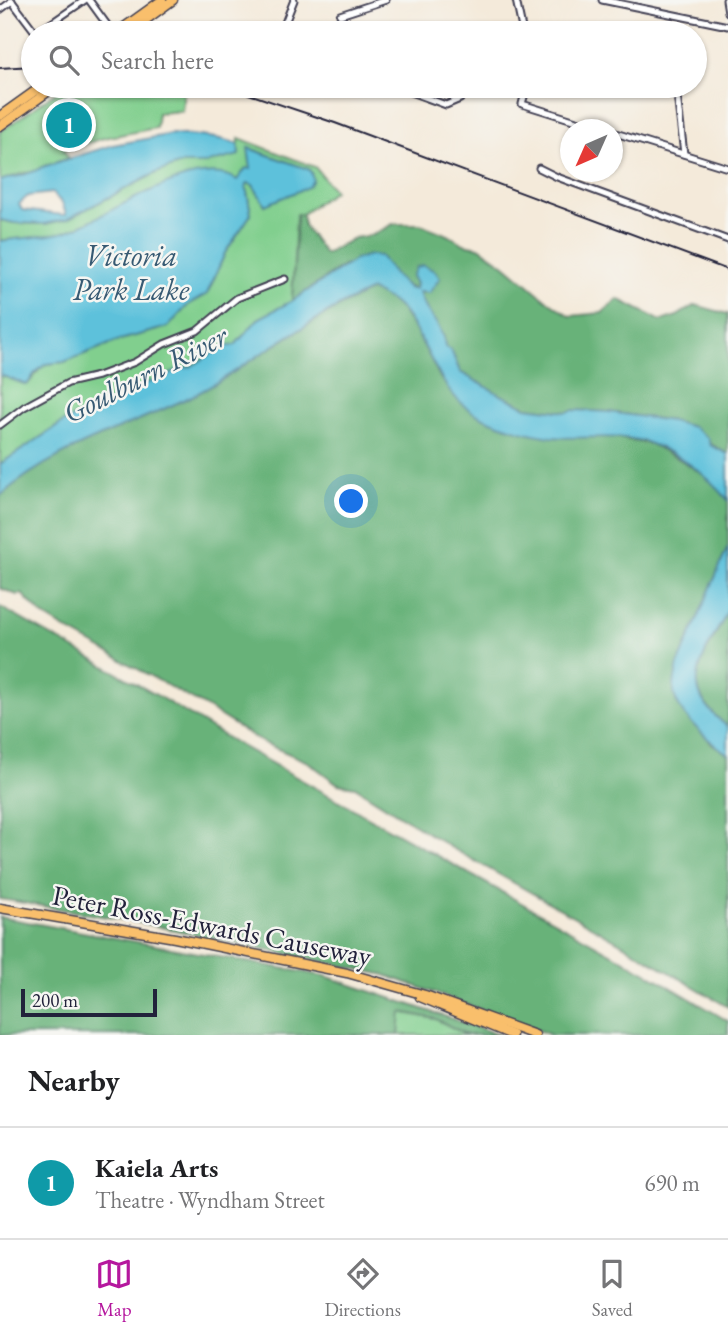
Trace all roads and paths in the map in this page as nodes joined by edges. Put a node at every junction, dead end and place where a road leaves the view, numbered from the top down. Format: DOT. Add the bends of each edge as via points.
graph roads {
  1 [pos="87,0"];
  2 [pos="162,0"];
  3 [pos="173,0"];
  4 [pos="294,0"];
  5 [pos="516,0"];
  6 [pos="602,0"];
  7 [pos="726,0"];
  8 [pos="12,1"];
  9 [pos="382,1"];
  10 [pos="613,1"];
  11 [pos="0,10"];
  12 [pos="728,12"];
  13 [pos="340,15"];
  14 [pos="27,21"];
  15 [pos="55,21"];
  16 [pos="104,21"];
  17 [pos="131,21"];
  18 [pos="144,21"];
  19 [pos="286,21"];
  20 [pos="520,21"];
  21 [pos="705,21"];
  22 [pos="707,21"];
  23 [pos="728,26"];
  24 [pos="25,98"];
  25 [pos="38,98"];
  26 [pos="427,98"];
  27 [pos="460,98"];
  28 [pos="524,98"];
  29 [pos="677,98"];
  30 [pos="0,116"];
  31 [pos="570,119"];
  32 [pos="0,126"];
  33 [pos="623,135"];
  34 [pos="684,154"];
  35 [pos="728,167"];
  36 [pos="539,168"];
  37 [pos="728,240"];
  38 [pos="285,279"];
  39 [pos="0,425"];
  40 [pos="0,908"];
  41 [pos="435,1002"];
  42 [pos="522,1033"];
  43 [pos="512,1035"];
  44 [pos="535,1035"];
  1 -- 15 [label="street"];
  1 -- 16 [label="street"];
  2 -- 17 [label="highway"];
  3 -- 18 [label="highway"];
  4 -- 19 [label="street"];
  5 -- 20 [label="street"];
  6 -- 10 [label="street"];
  7 -- 12 [label="street"];
  8 -- 11 [label="street"];
  8 -- 14 [label="street"];
  9 -- 13 [label="street"];
  10 -- 21 [label="street"];
  22 -- 23 [label="street"];
  24 -- 30 [label="highway"];
  25 -- 32 [label="highway"];
  26 -- 27 [label="street" via="446,105"];
  28 -- 31 [label="street" via="522,104"];
  29 -- 34 [label="street"];
  33 -- 34 [label="street"];
  34 -- 35 [label="street"];
  36 -- 37 [label="street"];
  38 -- 39 [label="street" via="237,298 197,331 135,362 68,383"];
  40 -- 41 [label="highway, Peter Ross-Edwards Causeway" via="339,971"];
  41 -- 42 [label="highway, Peter Ross-Edwards Causeway"];
  41 -- 43 [label="highway, Peter Ross-Edwards Causeway"];
  42 -- 44 [label="highway, Peter Ross-Edwards Causeway"];
}
